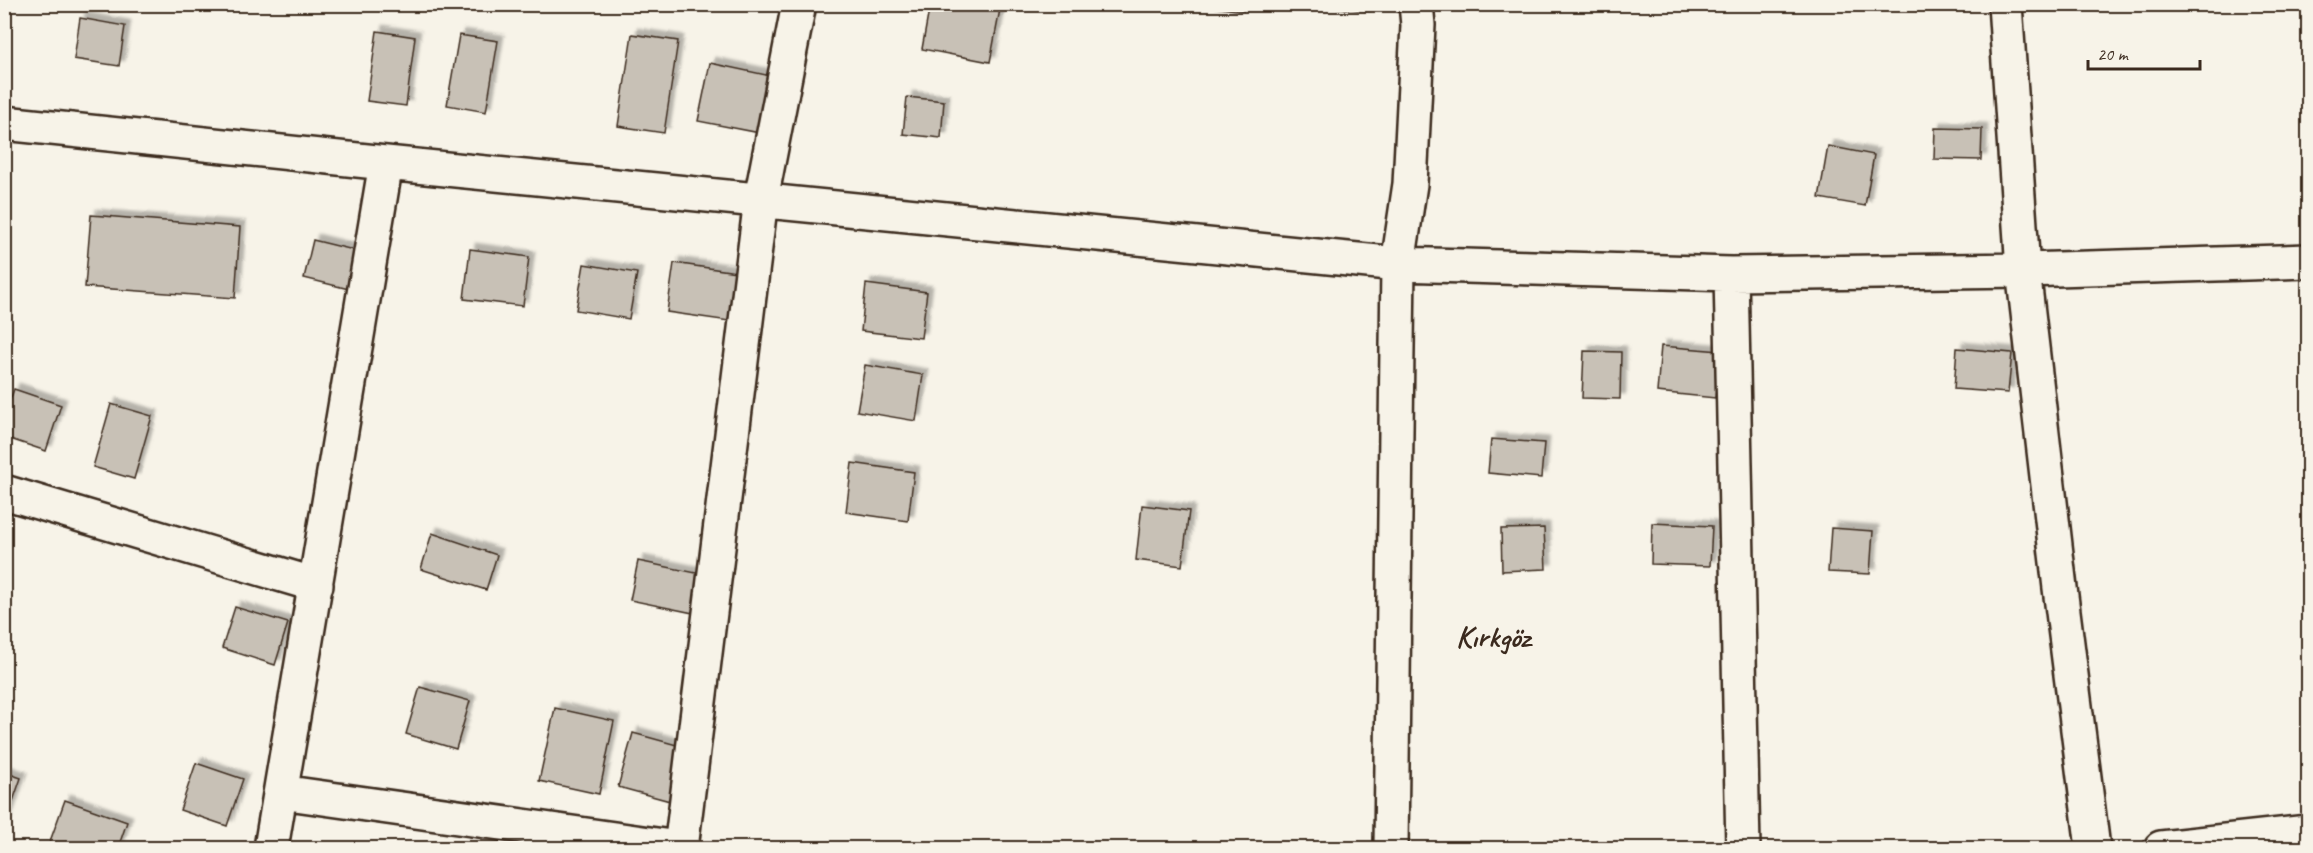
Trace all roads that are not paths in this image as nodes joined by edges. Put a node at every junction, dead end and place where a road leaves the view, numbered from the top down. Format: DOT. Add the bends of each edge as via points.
graph roads {
  1 [pos="799,4"];
  2 [pos="1416,4"];
  3 [pos="2005,4"];
  4 [pos="4,123"];
  5 [pos="386,164"];
  6 [pos="761,199"];
  7 [pos="2308,261"];
  8 [pos="1398,264"];
  9 [pos="2024,270"];
  10 [pos="1731,274"];
  11 [pos="4,492"];
  12 [pos="316,585"];
  13 [pos="281,792"];
  14 [pos="2308,832"];
  15 [pos="271,849"];
  16 [pos="680,849"];
  17 [pos="1391,849"];
  18 [pos="1743,849"];
  19 [pos="2093,849"];
  20 [pos="2161,849"];
  1 -- 6 [label="street"];
  2 -- 8 [label="street" via="1410,184"];
  3 -- 9 [label="street"];
  4 -- 5 [label="street"];
  5 -- 6 [label="street"];
  5 -- 12 [label="street"];
  6 -- 8 [label="street"];
  6 -- 16 [label="street"];
  7 -- 9 [label="street"];
  8 -- 10 [label="street"];
  8 -- 17 [label="street"];
  9 -- 10 [label="street"];
  9 -- 19 [label="street"];
  10 -- 18 [label="street"];
  11 -- 12 [label="street"];
  12 -- 13 [label="street"];
  13 -- 15 [label="street"];
  13 -- 16 [label="street"];
  14 -- 20 [label="street"];
}
